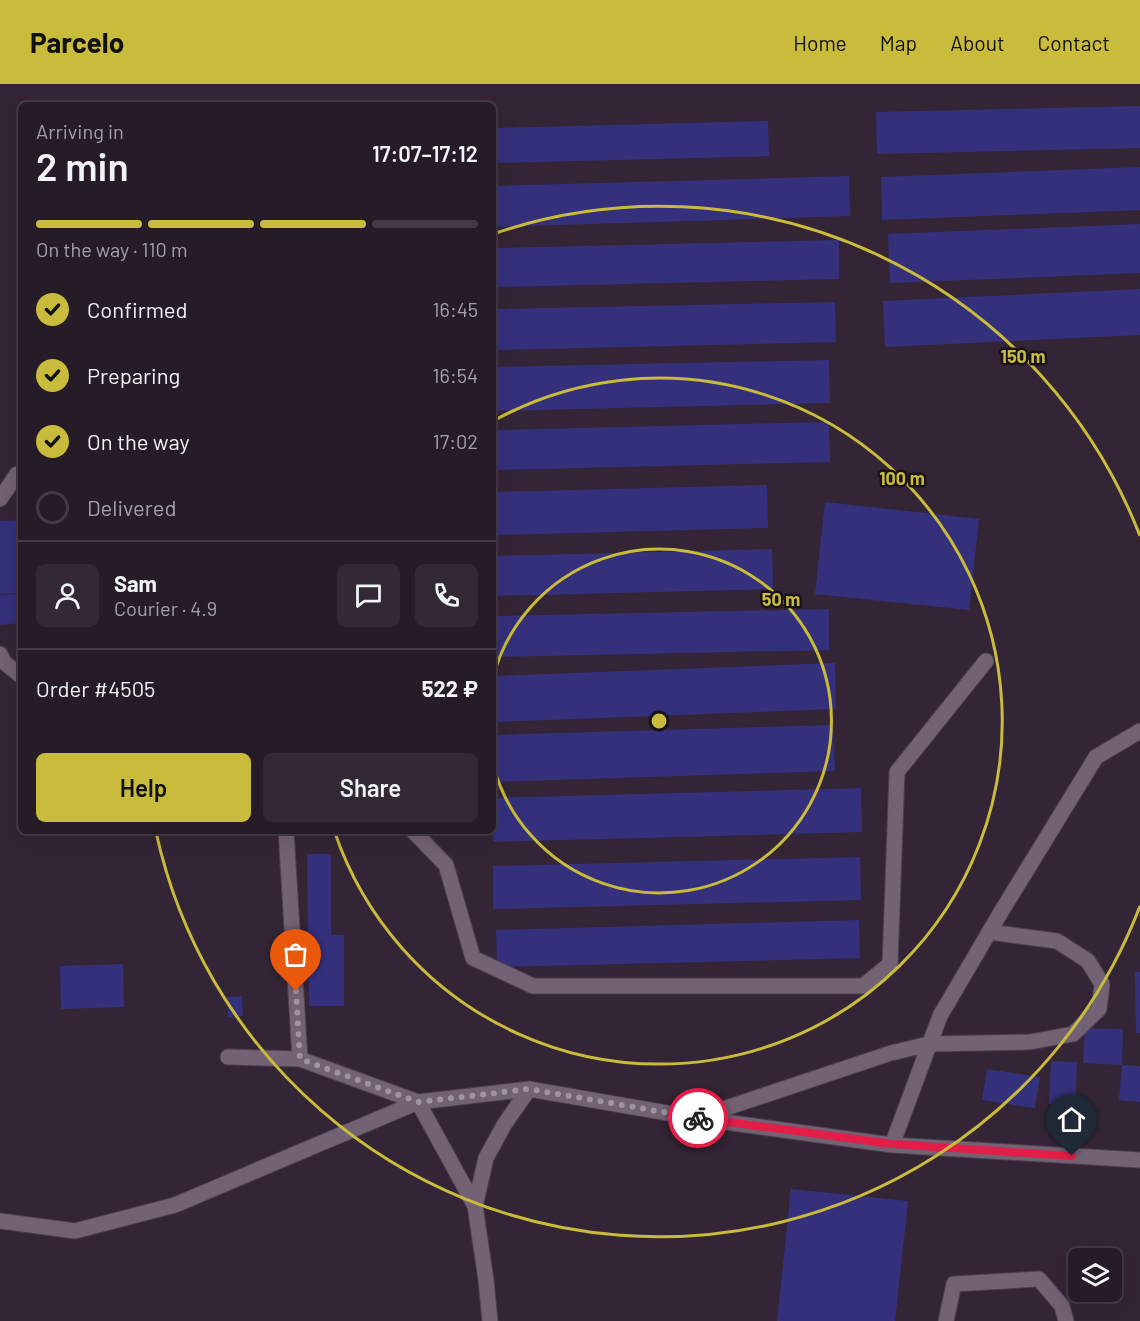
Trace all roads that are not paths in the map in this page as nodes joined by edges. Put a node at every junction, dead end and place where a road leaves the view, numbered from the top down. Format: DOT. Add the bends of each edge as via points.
graph roads {
  1 [pos="18,474"];
  2 [pos="0,499"];
  3 [pos="0,654"];
  4 [pos="986,661"];
  5 [pos="18,674"];
  6 [pos="1140,731"];
  7 [pos="286,834"];
  8 [pos="416,834"];
  9 [pos="989,932"];
  10 [pos="929,1044"];
  11 [pos="228,1057"];
  12 [pos="300,1059"];
  13 [pos="529,1089"];
  14 [pos="418,1102"];
  15 [pos="696,1118"];
  16 [pos="892,1144"];
  17 [pos="1140,1160"];
  18 [pos="475,1206"];
  19 [pos="0,1221"];
  20 [pos="490,1321"];
  21 [pos="946,1321"];
  22 [pos="1066,1321"];
  1 -- 2 [label="street"];
  3 -- 5 [label="street"];
  4 -- 8 [label="street" via="897,772 890,964 863,986 533,986 473,958 446,865"];
  6 -- 9 [label="street" via="1096,757"];
  7 -- 12 [label="street"];
  9 -- 10 [label="street" via="940,1016"];
  9 -- 10 [label="street" via="1057,941 1088,961 1102,984 1099,1009 1073,1034 1030,1042"];
  10 -- 15 [label="street"];
  10 -- 16 [label="street"];
  11 -- 12 [label="street"];
  12 -- 14 [label="street"];
  13 -- 14 [label="street"];
  13 -- 15 [label="street"];
  13 -- 18 [label="street" via="486,1158"];
  14 -- 18 [label="street"];
  14 -- 19 [label="street" via="175,1205 75,1232"];
  15 -- 16 [label="street"];
  16 -- 17 [label="street"];
  18 -- 20 [label="street"];
  21 -- 22 [label="street" via="954,1284 1039,1279 1062,1306"];
}
